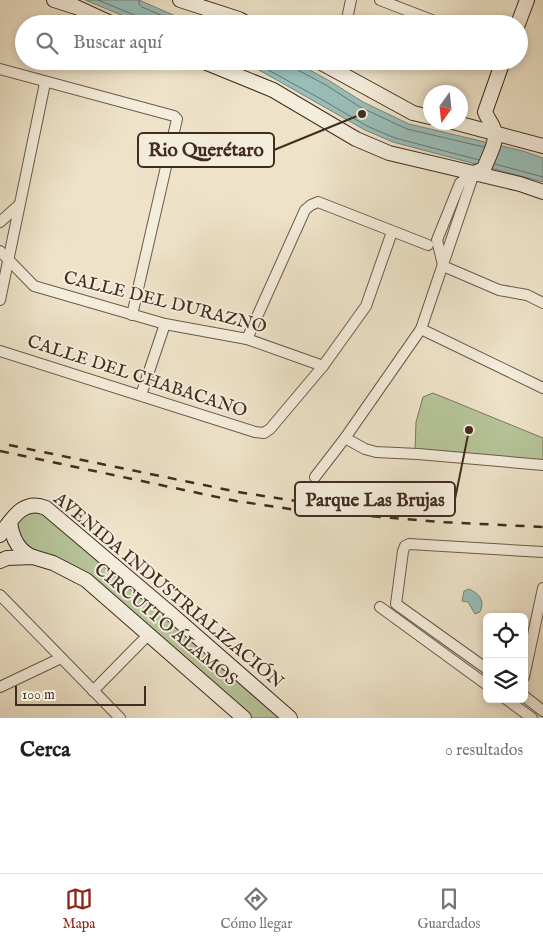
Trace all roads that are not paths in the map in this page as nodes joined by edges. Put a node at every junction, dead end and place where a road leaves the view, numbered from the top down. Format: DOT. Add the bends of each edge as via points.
graph roads {
  1 [pos="54,0"];
  2 [pos="180,0"];
  3 [pos="351,0"];
  4 [pos="380,0"];
  5 [pos="527,0"];
  6 [pos="93,15"];
  7 [pos="227,15"];
  8 [pos="348,15"];
  9 [pos="419,15"];
  10 [pos="521,15"];
  11 [pos="0,70"];
  12 [pos="224,70"];
  13 [pos="343,70"];
  14 [pos="500,70"];
  15 [pos="45,83"];
  16 [pos="485,112"];
  17 [pos="423,115"];
  18 [pos="468,128"];
  19 [pos="484,134"];
  20 [pos="543,146"];
  21 [pos="482,170"];
  22 [pos="543,192"];
  23 [pos="19,205"];
  24 [pos="0,222"];
  25 [pos="392,232"];
  26 [pos="428,245"];
  27 [pos="0,251"];
  28 [pos="8,259"];
  29 [pos="443,266"];
  30 [pos="0,300"];
  31 [pos="543,303"];
  32 [pos="132,315"];
  33 [pos="166,324"];
  34 [pos="421,329"];
  35 [pos="247,339"];
  36 [pos="0,351"];
  37 [pos="322,366"];
  38 [pos="543,388"];
  39 [pos="141,395"];
  40 [pos="345,438"];
  41 [pos="543,465"];
  42 [pos="315,476"];
  43 [pos="10,522"];
  44 [pos="0,535"];
  45 [pos="0,540"];
  46 [pos="543,552"];
  47 [pos="33,557"];
  48 [pos="4,559"];
  49 [pos="543,588"];
  50 [pos="0,595"];
  51 [pos="380,607"];
  52 [pos="149,634"];
  53 [pos="61,658"];
  54 [pos="528,658"];
  55 [pos="483,666"];
  56 [pos="483,682"];
  57 [pos="0,687"];
  58 [pos="93,691"];
  59 [pos="528,699"];
  60 [pos="511,703"];
  61 [pos="543,711"];
  62 [pos="120,718"];
  63 [pos="244,718"];
  64 [pos="290,718"];
  65 [pos="532,718"];
  1 -- 6 [label="street"];
  2 -- 7 [label="street"];
  3 -- 8 [label="street"];
  4 -- 9 [label="street"];
  5 -- 10 [label="street"];
  11 -- 15 [label="street"];
  12 -- 21 [label="street" via="273,90 356,139 389,153"];
  13 -- 17 [label="street" via="413,113"];
  14 -- 16 [label="street"];
  15 -- 23 [label="street"];
  15 -- 32 [label="street" via="177,119"];
  16 -- 19 [label="street" via="489,122"];
  16 -- 19 [label="street" via="474,119"];
  18 -- 19 [label="street"];
  19 -- 20 [label="street"];
  19 -- 21 [label="street"];
  21 -- 22 [label="street"];
  21 -- 29 [label="street"];
  23 -- 24 [label="street"];
  23 -- 28 [label="street"];
  25 -- 26 [label="street"];
  25 -- 35 [label="street" via="318,202 311,205 305,210"];
  25 -- 37 [label="street" via="366,306"];
  27 -- 28 [label="street, CALLE DEL DURAZNO"];
  28 -- 30 [label="street"];
  28 -- 32 [label="street, CALLE DEL DURAZNO" via="34,286"];
  29 -- 31 [label="street" via="499,290 527,295"];
  29 -- 34 [label="street"];
  32 -- 33 [label="street, CALLE DEL DURAZNO"];
  33 -- 35 [label="street, CALLE DEL DURAZNO"];
  33 -- 39 [label="street"];
  34 -- 38 [label="street"];
  34 -- 40 [label="street"];
  35 -- 37 [label="street, CALLE DEL DURAZNO"];
  36 -- 39 [label="street, CALLE DEL CHABACANO"];
  37 -- 39 [label="street, CALLE DEL CHABACANO" via="264,433"];
  40 -- 41 [label="street" via="376,452"];
  40 -- 42 [label="street"];
  43 -- 44 [label="street, AVENIDA INDUSTRIALIZACIÓN"];
  43 -- 47 [label="street" via="19,547"];
  43 -- 64 [label="street, AVENIDA INDUSTRIALIZACIÓN" via="16,512 27,506 46,508"];
  45 -- 48 [label="street" via="9,551"];
  46 -- 55 [label="street" via="405,546 396,604"];
  47 -- 48 [label="street, CIRCUITO ÁLAMOS"];
  47 -- 52 [label="street, CIRCUITO ÁLAMOS" via="86,580"];
  49 -- 54 [label="street"];
  50 -- 53 [label="street"];
  51 -- 56 [label="street"];
  52 -- 58 [label="street"];
  52 -- 63 [label="street, CIRCUITO ÁLAMOS"];
  53 -- 57 [label="street"];
  53 -- 58 [label="street"];
  58 -- 62 [label="street"];
  59 -- 61 [label="street"];
  60 -- 65 [label="street"];
}
